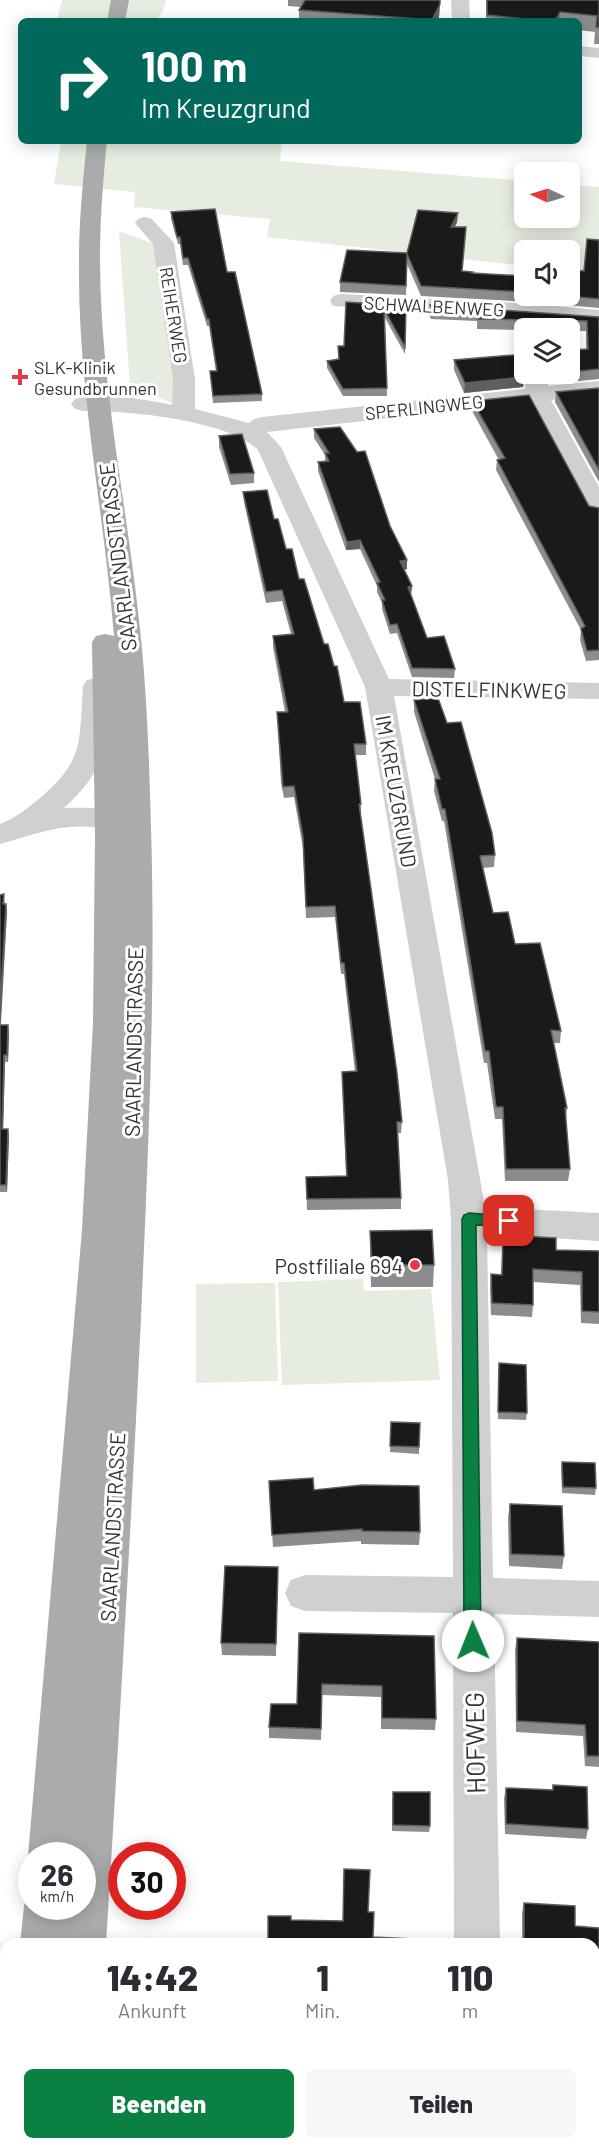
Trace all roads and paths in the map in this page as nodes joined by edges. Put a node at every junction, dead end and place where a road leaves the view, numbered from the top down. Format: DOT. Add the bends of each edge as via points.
graph roads {
  1 [pos="120,0"];
  2 [pos="460,0"];
  3 [pos="117,18"];
  4 [pos="461,18"];
  5 [pos="582,51"];
  6 [pos="599,53"];
  7 [pos="78,144"];
  8 [pos="97,144"];
  9 [pos="145,223"];
  10 [pos="341,301"];
  11 [pos="599,317"];
  12 [pos="514,318"];
  13 [pos="577,318"];
  14 [pos="536,384"];
  15 [pos="599,388"];
  16 [pos="91,404"];
  17 [pos="183,415"];
  18 [pos="253,433"];
  19 [pos="599,510"];
  20 [pos="107,659"];
  21 [pos="379,687"];
  22 [pos="599,691"];
  23 [pos="119,829"];
  24 [pos="8,833"];
  25 [pos="469,1219"];
  26 [pos="599,1227"];
  27 [pos="305,1593"];
  28 [pos="472,1595"];
  29 [pos="599,1599"];
  30 [pos="51,1842"];
  31 [pos="45,1920"];
  32 [pos="43,1938"];
  33 [pos="83,1938"];
  34 [pos="477,1938"];
  1 -- 3 [label="main road"];
  2 -- 4 [label="street"];
  5 -- 6 [label="street"];
  7 -- 16 [label="main road, SAARLANDSTRASSE" via="72,197 75,342"];
  8 -- 16 [label="main road, SAARLANDSTRASSE" via="89,215"];
  9 -- 17 [label="street, REIHERWEG" via="163,243 184,379"];
  10 -- 12 [label="street, SCHWALBENWEG"];
  11 -- 13 [label="street, SCHWALBENWEG"];
  14 -- 15 [label="street, SPERLINGWEG"];
  14 -- 18 [label="street, SPERLINGWEG" via="262,424"];
  14 -- 19 [label="street"];
  16 -- 17 [label="street"];
  16 -- 20 [label="main road, SAARLANDSTRASSE"];
  16 -- 23 [label="main road, SAARLANDSTRASSE" via="126,618"];
  17 -- 18 [label="street"];
  18 -- 21 [label="street, IM KREUZGRUND" via="269,447 277,462"];
  20 -- 23 [label="main road, SAARLANDSTRASSE"];
  20 -- 24 [label="street" via="97,685 87,763 62,794"];
  21 -- 22 [label="street, DISTELFINKWEG"];
  21 -- 25 [label="street, IM KREUZGRUND"];
  23 -- 24 [label="street"];
  23 -- 30 [label="main road, SAARLANDSTRASSE" via="100,1230"];
  23 -- 33 [label="main road, SAARLANDSTRASSE" via="135,1019 112,1540"];
  25 -- 26 [label="street"];
  25 -- 28 [label="street, HOFWEG"];
  27 -- 28 [label="street"];
  28 -- 29 [label="street"];
  28 -- 34 [label="street, HOFWEG"];
  31 -- 32 [label="main road"];
}
